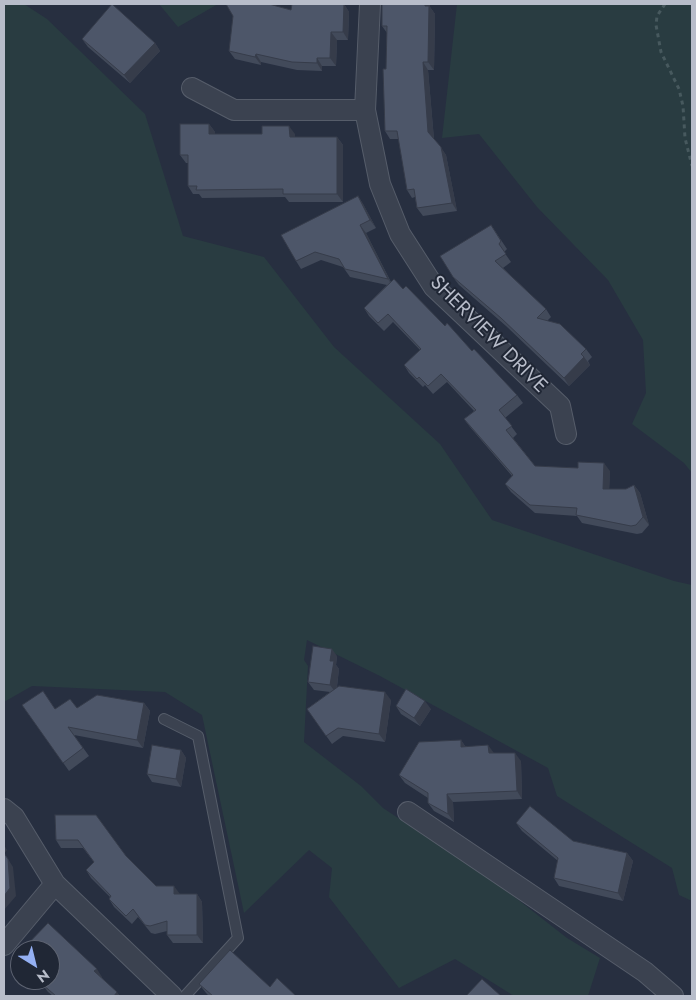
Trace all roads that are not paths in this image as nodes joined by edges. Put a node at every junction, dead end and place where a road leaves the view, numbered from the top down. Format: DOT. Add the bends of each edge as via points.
graph roads {
  1 [pos="370,4"];
  2 [pos="192,88"];
  3 [pos="365,110"];
  4 [pos="566,434"];
  5 [pos="164,719"];
  6 [pos="4,808"];
  7 [pos="408,812"];
  8 [pos="55,884"];
  9 [pos="4,944"];
  10 [pos="172,996"];
  11 [pos="185,996"];
  12 [pos="674,996"];
  1 -- 3 [label="street, SHERVIEW DRIVE"];
  2 -- 3 [label="street" via="234,110"];
  3 -- 4 [label="street, SHERVIEW DRIVE" via="380,184 400,234 434,287 560,406"];
  5 -- 11 [label="lane" via="198,736 238,938"];
  6 -- 8 [label="street" via="14,817"];
  7 -- 12 [label="street" via="645,972"];
  8 -- 9 [label="street"];
  8 -- 10 [label="street"];
}
